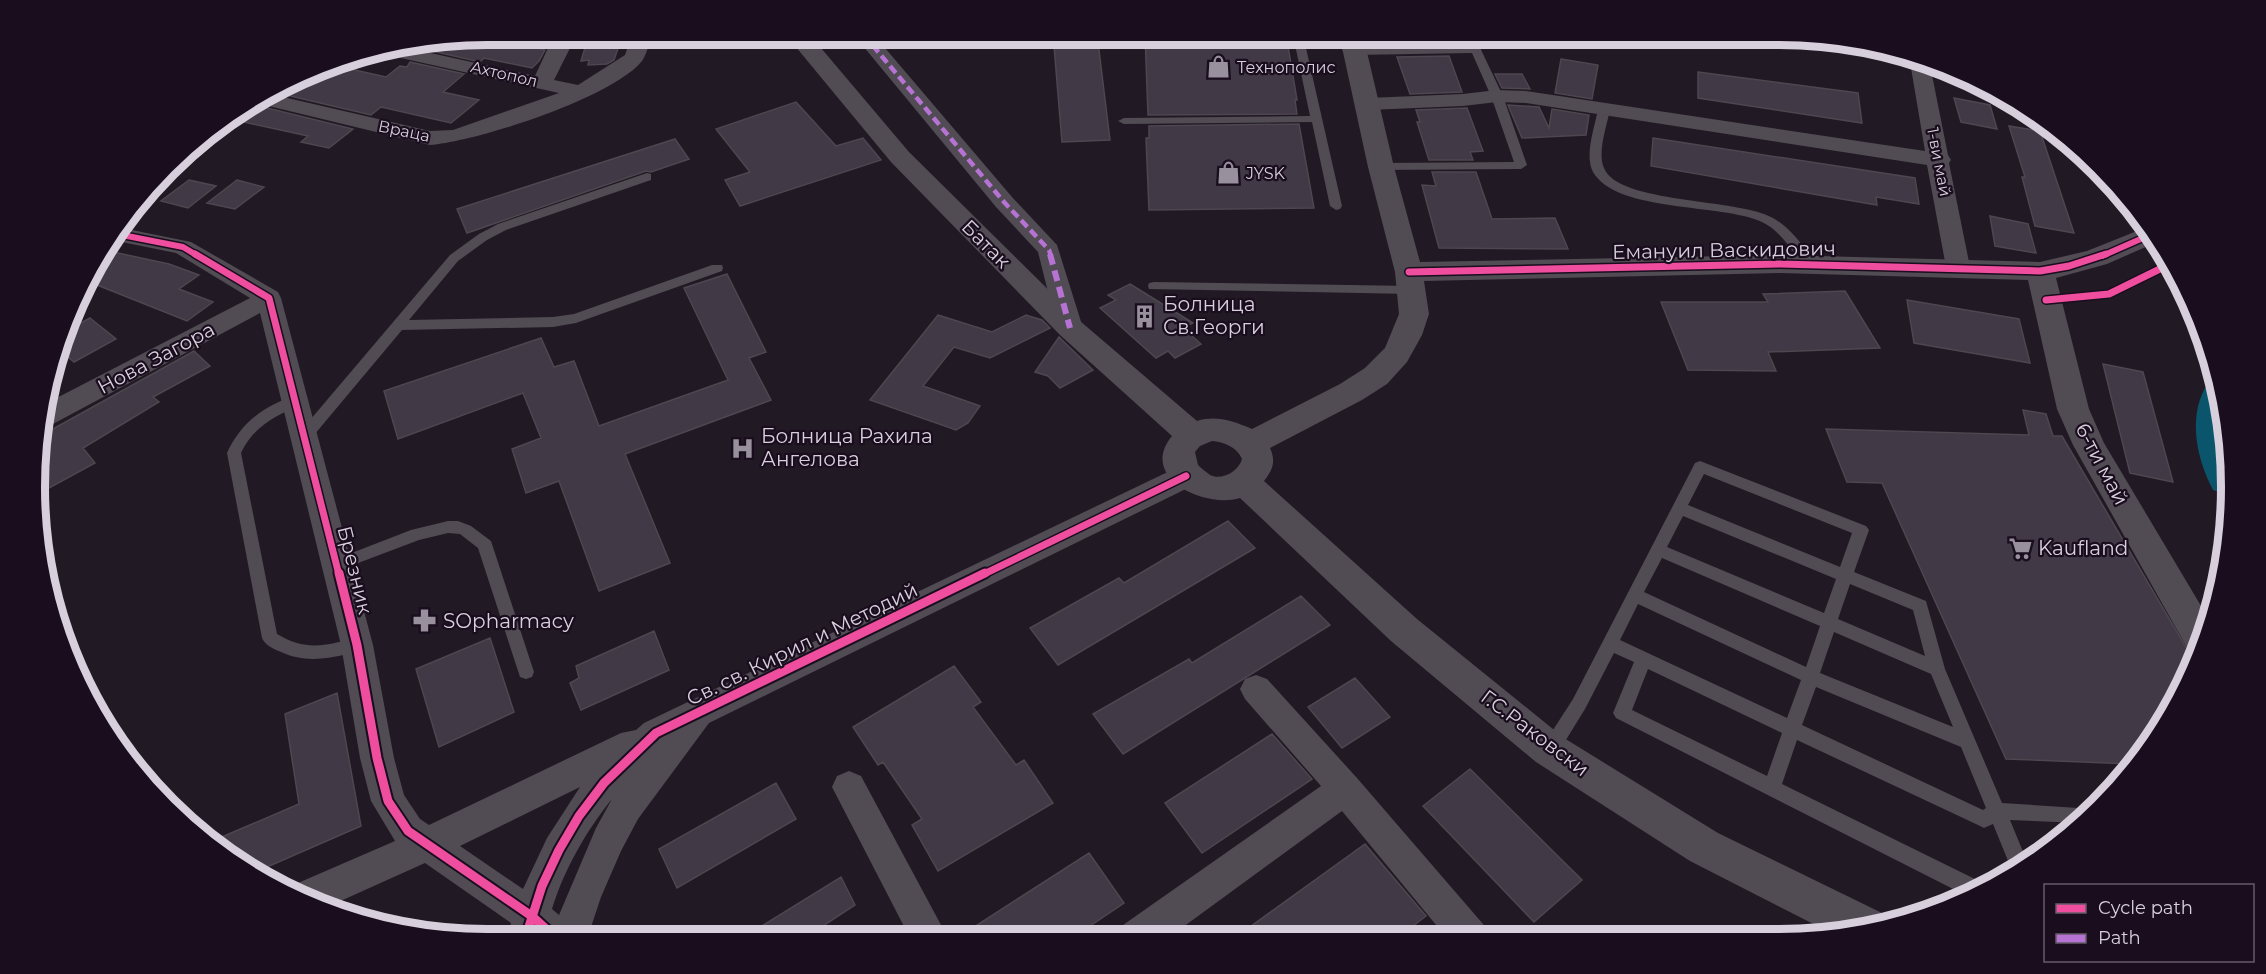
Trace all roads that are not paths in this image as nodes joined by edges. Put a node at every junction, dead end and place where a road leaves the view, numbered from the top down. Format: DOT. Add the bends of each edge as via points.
graph roads {
  1 [pos="561,45"];
  2 [pos="638,45"];
  3 [pos="807,45"];
  4 [pos="873,45"];
  5 [pos="1300,45"];
  6 [pos="1353,45"];
  7 [pos="1387,45"];
  8 [pos="1474,45"];
  9 [pos="1476,50"];
  10 [pos="406,52"];
  11 [pos="1920,68"];
  12 [pos="542,83"];
  13 [pos="581,92"];
  14 [pos="1497,96"];
  15 [pos="273,101"];
  16 [pos="1368,104"];
  17 [pos="1604,109"];
  18 [pos="1317,119"];
  19 [pos="1124,121"];
  20 [pos="1940,160"];
  21 [pos="1381,167"];
  22 [pos="647,177"];
  23 [pos="1336,206"];
  24 [pos="123,235"];
  25 [pos="2145,238"];
  26 [pos="1810,265"];
  27 [pos="1958,267"];
  28 [pos="717,268"];
  29 [pos="2040,271"];
  30 [pos="1410,281"];
  31 [pos="1154,286"];
  32 [pos="269,298"];
  33 [pos="398,325"];
  34 [pos="1070,328"];
  35 [pos="295,401"];
  36 [pos="51,413"];
  37 [pos="1192,435"];
  38 [pos="304,437"];
  39 [pos="1250,444"];
  40 [pos="1186,476"];
  41 [pos="1244,481"];
  42 [pos="1680,508"];
  43 [pos="1659,550"];
  44 [pos="337,565"];
  45 [pos="1845,576"];
  46 [pos="1635,596"];
  47 [pos="1828,622"];
  48 [pos="2197,632"];
  49 [pos="1610,643"];
  50 [pos="357,645"];
  51 [pos="1644,659"];
  52 [pos="1937,669"];
  53 [pos="526,672"];
  54 [pos="1811,677"];
  55 [pos="1256,689"];
  56 [pos="699,711"];
  57 [pos="1791,729"];
  58 [pos="656,733"];
  59 [pos="1969,742"];
  60 [pos="1550,750"];
  61 [pos="849,787"];
  62 [pos="1772,788"];
  63 [pos="1346,789"];
  64 [pos="1998,812"];
  65 [pos="2075,815"];
  66 [pos="426,845"];
  67 [pos="2017,860"];
  68 [pos="1968,886"];
  69 [pos="316,894"];
  70 [pos="1828,922"];
  71 [pos="534,929"];
  72 [pos="539,929"];
  73 [pos="574,929"];
  74 [pos="925,929"];
  75 [pos="1149,929"];
  76 [pos="1463,929"];
  1 -- 12 [label="street"];
  2 -- 13 [label="street, Враца" via="634,58"];
  3 -- 34 [label="street, Батак" via="900,157"];
  4 -- 34 [label="street" via="996,193 1049,250"];
  5 -- 18 [label="lane"];
  6 -- 16 [label="street"];
  7 -- 9 [label="lane"];
  8 -- 9 [label="lane"];
  9 -- 14 [label="lane"];
  10 -- 12 [label="street, Ахтопол"];
  11 -- 20 [label="street, 1-ви май"];
  12 -- 13 [label="street, Ахтопол"];
  13 -- 15 [label="street, Враца" via="455,136 430,138"];
  14 -- 16 [label="street"];
  14 -- 17 [label="street"];
  14 -- 21 [label="lane" via="1521,165"];
  16 -- 21 [label="street"];
  17 -- 20 [label="street"];
  17 -- 26 [label="lane" via="1596,159 1599,172 1612,184 1665,201 1765,219 1784,231"];
  18 -- 19 [label="lane"];
  18 -- 23 [label="lane"];
  20 -- 27 [label="street, 1-ви май"];
  21 -- 30 [label="street"];
  22 -- 33 [label="lane" via="483,237 454,258"];
  24 -- 32 [label="street" via="183,247"];
  25 -- 29 [label="street, Емануил Васкидович" via="2070,267"];
  26 -- 27 [label="street, Емануил Васкидович"];
  26 -- 30 [label="street, Емануил Васкидович"];
  27 -- 29 [label="street, Емануил Васкидович"];
  28 -- 33 [label="lane" via="576,318 553,322"];
  29 -- 48 [label="street, 6-ти май" via="2073,409 2089,445"];
  30 -- 31 [label="lane"];
  30 -- 39 [label="street" via="1414,314 1407,334 1396,355 1376,376"];
  32 -- 35 [label="street, Брезник"];
  32 -- 36 [label="street, Нова Загора"];
  33 -- 38 [label="lane"];
  34 -- 37 [label="street, Батак"];
  35 -- 38 [label="street, Брезник"];
  35 -- 50 [label="lane" via="257,419 239,439 234,453 270,638 288,651 306,655"];
  37 -- 39 [label="street" via="1222,429 1235,432"];
  37 -- 40 [label="street" via="1178,455"];
  38 -- 44 [label="street, Брезник"];
  39 -- 41 [label="street" via="1257,456 1256,466"];
  40 -- 41 [label="street" via="1204,486 1218,488"];
  40 -- 56 [label="street, Св. св. Кирил и Методий"];
  41 -- 60 [label="street, Г.С.Раковски" via="1404,630"];
  42 -- 43 [label="lane"];
  42 -- 45 [label="lane"];
  42 -- 45 [label="lane" via="1700,467 1862,530"];
  43 -- 46 [label="lane"];
  43 -- 47 [label="lane"];
  44 -- 50 [label="street, Брезник"];
  44 -- 53 [label="lane" via="439,528 457,527 473,534 485,545"];
  45 -- 47 [label="lane"];
  45 -- 52 [label="lane" via="1920,606"];
  46 -- 49 [label="lane"];
  46 -- 54 [label="lane"];
  47 -- 52 [label="lane"];
  47 -- 54 [label="lane"];
  49 -- 51 [label="lane"];
  49 -- 60 [label="lane"];
  50 -- 66 [label="street, Брезник" via="388,801 408,831"];
  51 -- 57 [label="lane"];
  51 -- 62 [label="lane" via="1622,713"];
  52 -- 59 [label="lane"];
  54 -- 57 [label="lane"];
  54 -- 59 [label="lane"];
  55 -- 63 [label="street"];
  56 -- 58 [label="street, Св. св. Кирил и Методий"];
  56 -- 73 [label="street, Св. св. Кирил и Методий" via="626,808 583,897"];
  57 -- 62 [label="lane"];
  57 -- 64 [label="lane" via="1983,819"];
  58 -- 66 [label="street"];
  58 -- 72 [label="street, Св. св. Кирил и Методий" via="589,802 548,875"];
  59 -- 64 [label="lane"];
  60 -- 70 [label="street, Г.С.Раковски"];
  61 -- 74 [label="street"];
  62 -- 68 [label="lane"];
  63 -- 75 [label="street"];
  63 -- 76 [label="street"];
  64 -- 65 [label="lane"];
  64 -- 67 [label="lane"];
  66 -- 69 [label="street"];
  66 -- 71 [label="street, Брезник"];
}
